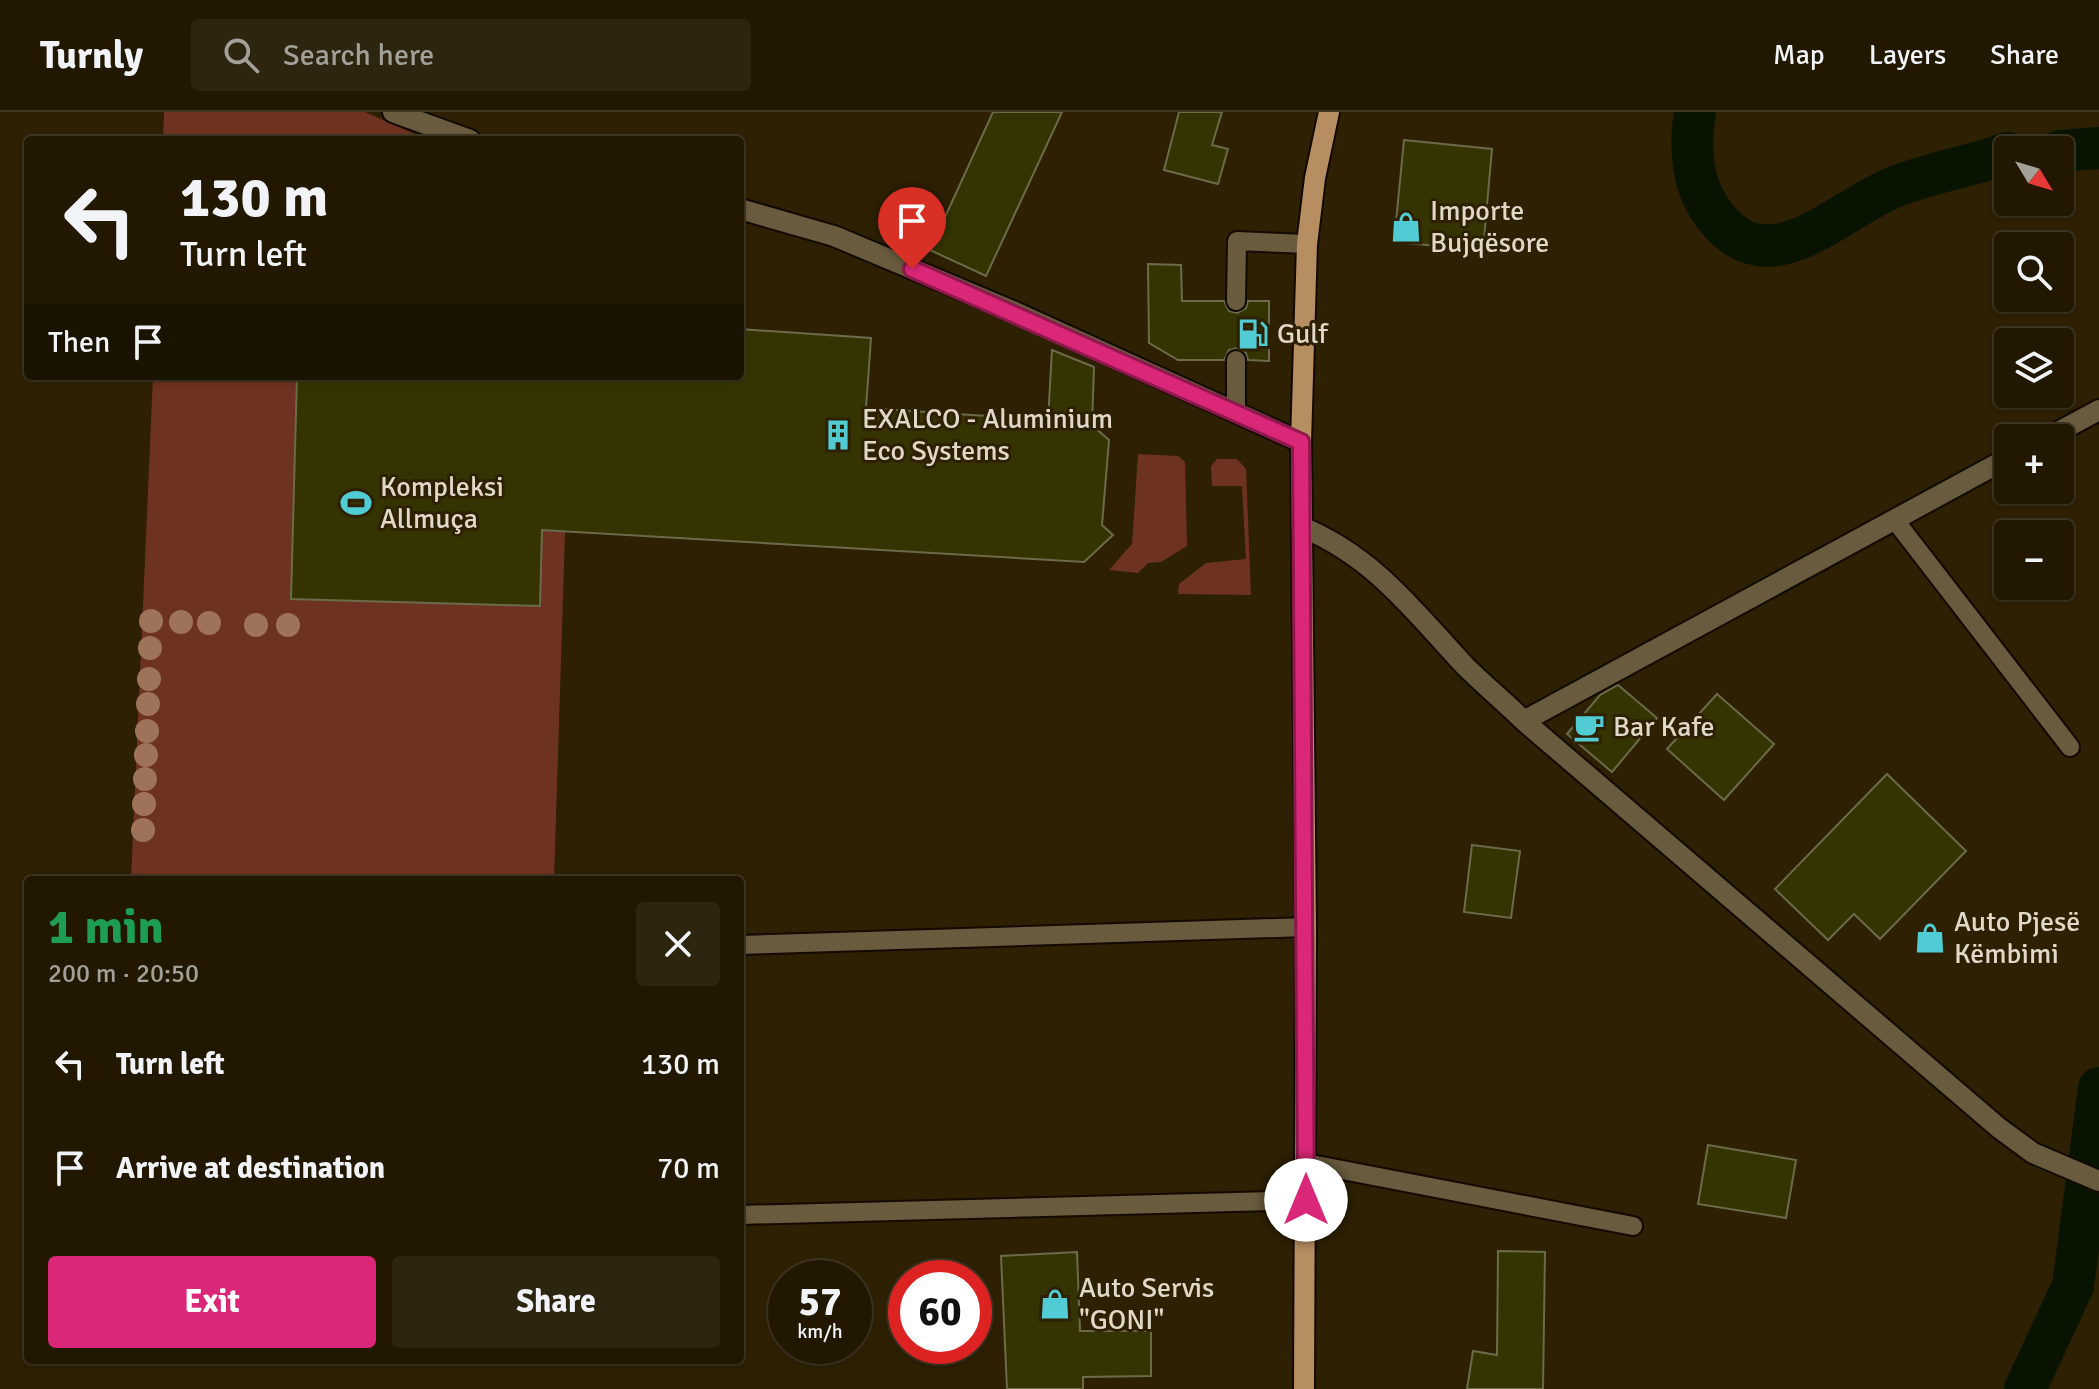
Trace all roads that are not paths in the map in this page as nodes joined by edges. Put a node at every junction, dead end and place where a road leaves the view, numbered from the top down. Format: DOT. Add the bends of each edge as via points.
graph roads {
  1 [pos="393,112"];
  2 [pos="1329,112"];
  3 [pos="459,136"];
  4 [pos="744,210"];
  5 [pos="1307,244"];
  6 [pos="1236,301"];
  7 [pos="1236,360"];
  8 [pos="2099,410"];
  9 [pos="1236,412"];
  10 [pos="2073,424"];
  11 [pos="1301,442"];
  12 [pos="1994,465"];
  13 [pos="1894,519"];
  14 [pos="1302,527"];
  15 [pos="1524,721"];
  16 [pos="2070,747"];
  17 [pos="1306,927"];
  18 [pos="744,945"];
  19 [pos="1306,1163"];
  20 [pos="2099,1181"];
  21 [pos="1306,1200"];
  22 [pos="744,1215"];
  23 [pos="1633,1226"];
  24 [pos="1304,1389"];
  1 -- 3 [label="street"];
  2 -- 5 [label="main road"];
  4 -- 9 [label="street" via="834,236"];
  5 -- 6 [label="lane" via="1237,241"];
  5 -- 11 [label="main road"];
  7 -- 9 [label="lane"];
  8 -- 10 [label="street"];
  9 -- 11 [label="street"];
  11 -- 14 [label="main road"];
  12 -- 13 [label="street"];
  13 -- 15 [label="street"];
  13 -- 16 [label="lane"];
  14 -- 15 [label="street" via="1336,541 1364,561"];
  14 -- 17 [label="main road"];
  15 -- 20 [label="street" via="1999,1128 2033,1153"];
  17 -- 18 [label="lane"];
  17 -- 19 [label="main road"];
  19 -- 21 [label="main road"];
  19 -- 23 [label="lane"];
  21 -- 22 [label="lane"];
  21 -- 24 [label="main road"];
}
